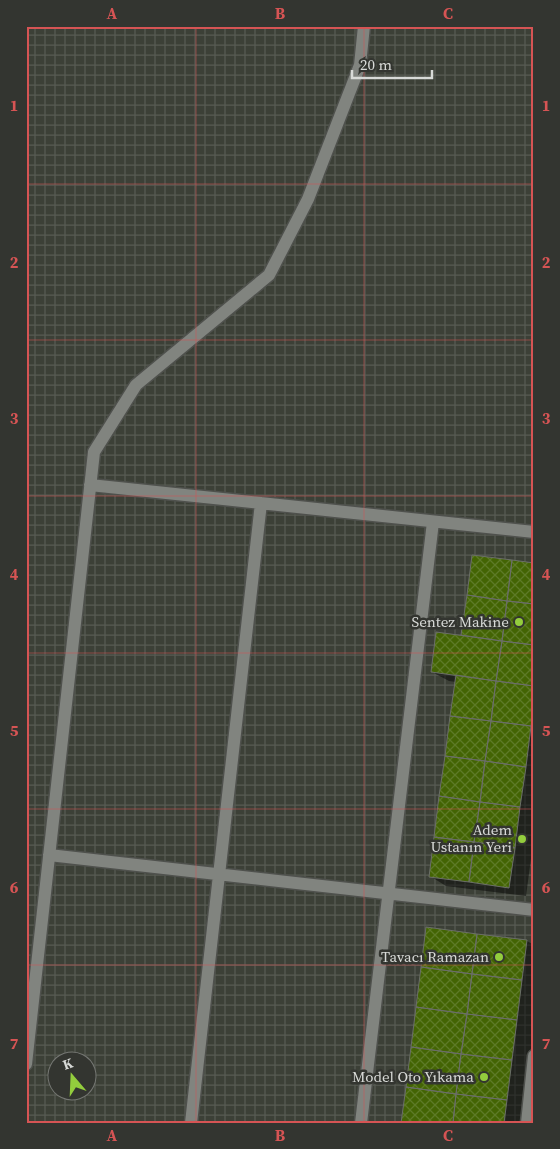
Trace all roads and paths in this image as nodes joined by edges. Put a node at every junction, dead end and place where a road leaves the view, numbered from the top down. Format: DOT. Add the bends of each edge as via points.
graph roads {
  1 [pos="364,26"];
  2 [pos="90,485"];
  3 [pos="261,503"];
  4 [pos="433,522"];
  5 [pos="534,532"];
  6 [pos="50,856"];
  7 [pos="219,875"];
  8 [pos="388,893"];
  9 [pos="534,910"];
  10 [pos="534,1056"];
  11 [pos="26,1064"];
  12 [pos="191,1123"];
  13 [pos="361,1123"];
  14 [pos="527,1123"];
  1 -- 2 [label="lane" via="360,65 308,199 269,275 136,385 94,452"];
  2 -- 3 [label="lane"];
  2 -- 6 [label="lane"];
  3 -- 4 [label="lane"];
  3 -- 7 [label="lane"];
  4 -- 5 [label="lane"];
  4 -- 8 [label="lane"];
  6 -- 7 [label="lane"];
  6 -- 11 [label="lane"];
  7 -- 8 [label="lane"];
  7 -- 12 [label="lane"];
  8 -- 9 [label="lane"];
  8 -- 13 [label="lane"];
  10 -- 14 [label="lane"];
}
